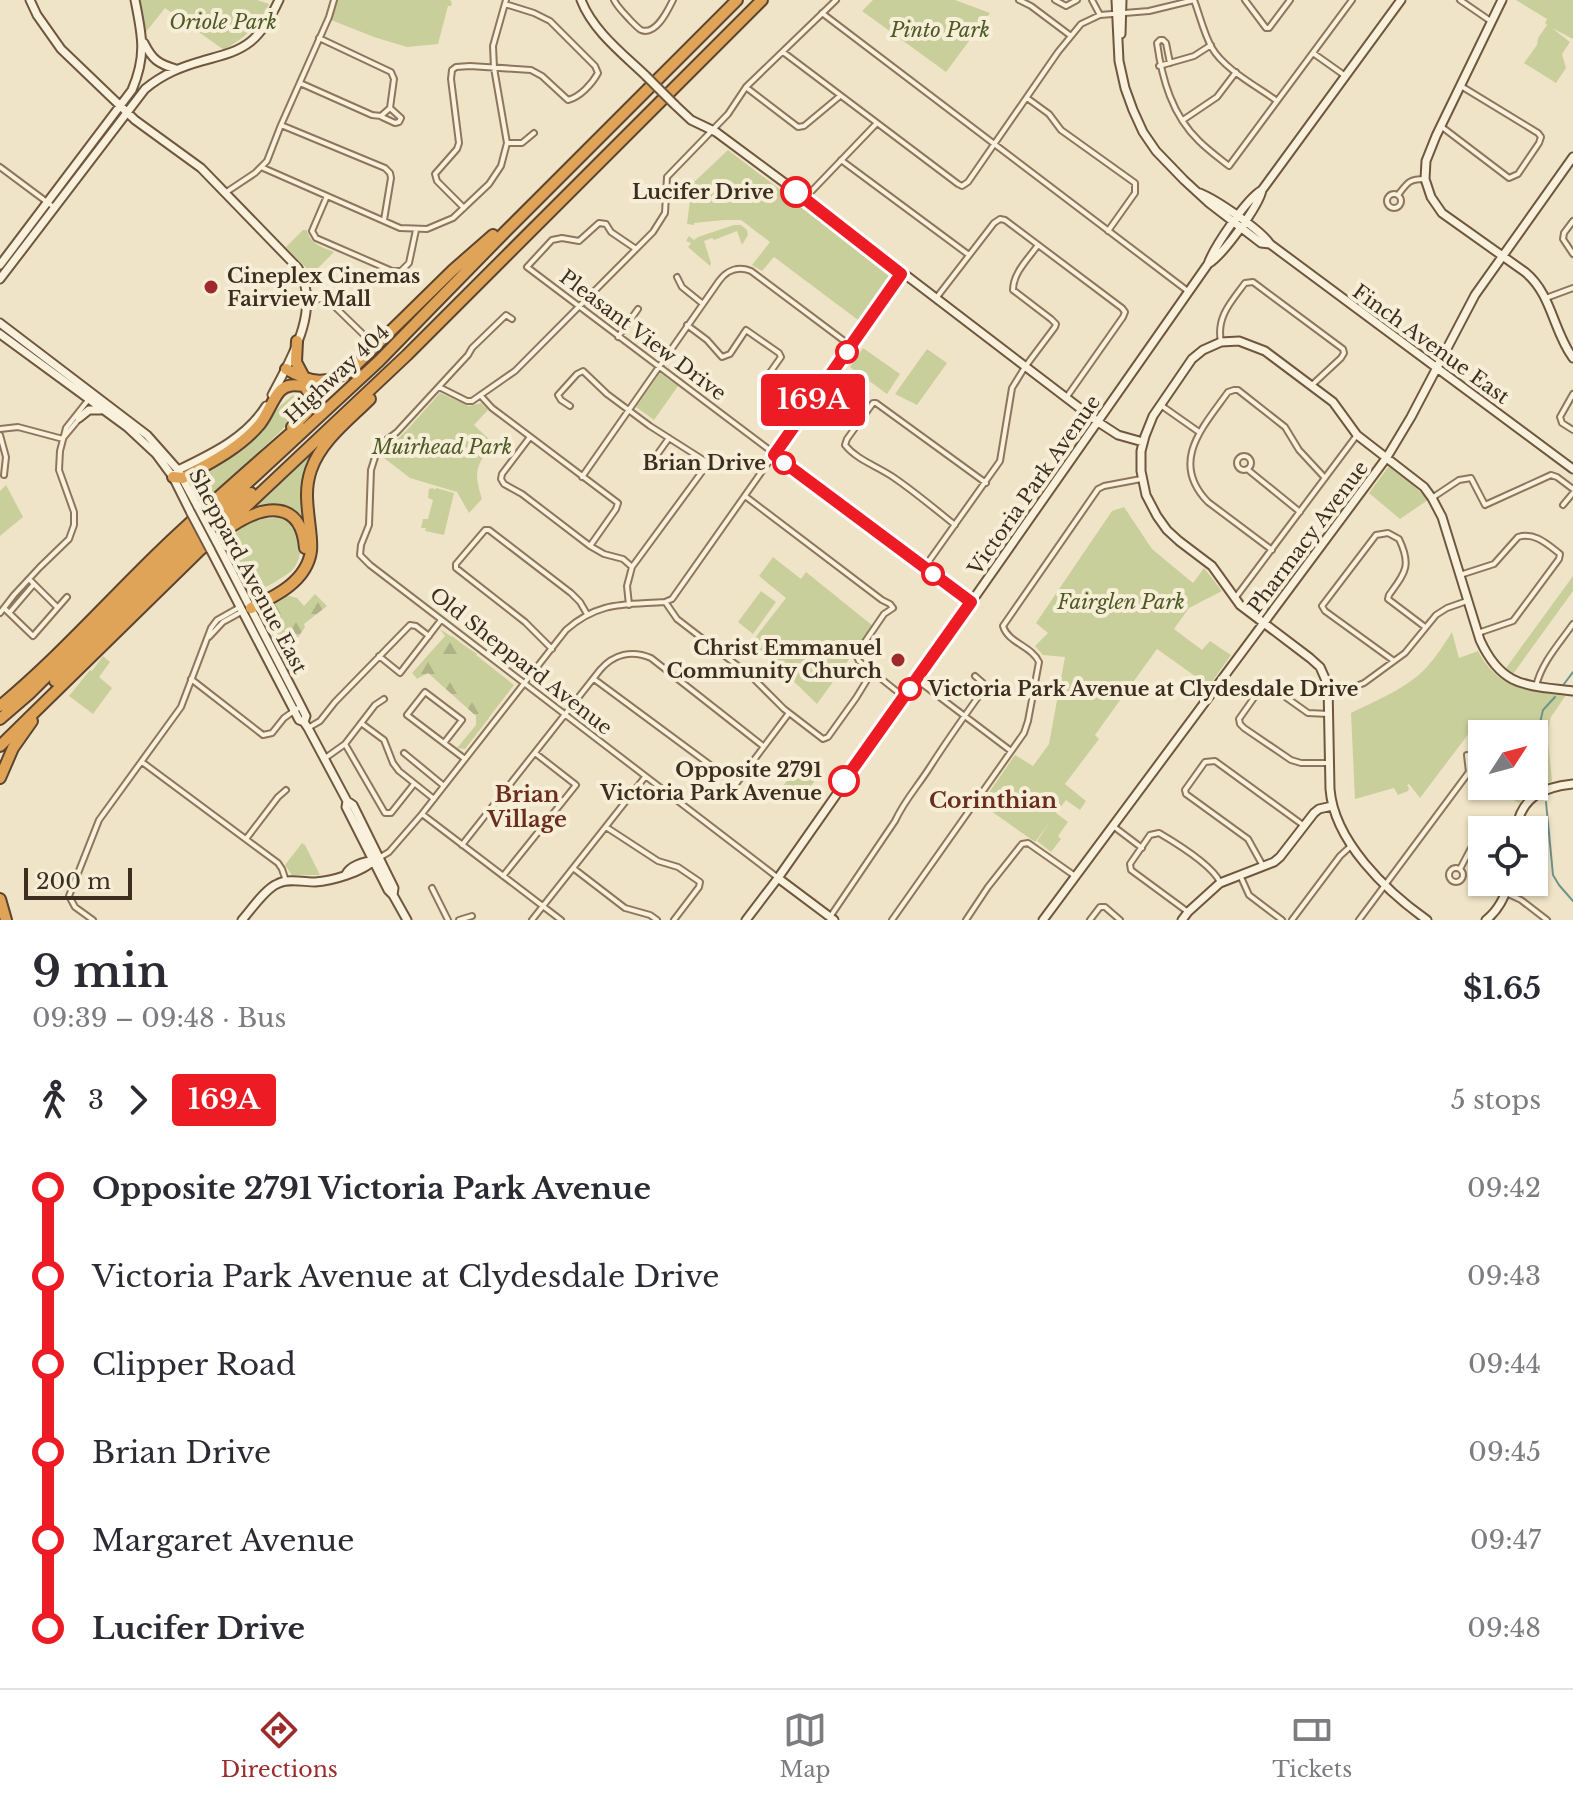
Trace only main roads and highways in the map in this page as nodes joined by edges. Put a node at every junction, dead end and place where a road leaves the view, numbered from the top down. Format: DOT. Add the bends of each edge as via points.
graph roads {
  1 [pos="737,0"];
  2 [pos="762,0"];
  3 [pos="515,222"];
  4 [pos="432,307"];
  5 [pos="297,341"];
  6 [pos="407,355"];
  7 [pos="284,372"];
  8 [pos="304,382"];
  9 [pos="350,408"];
  10 [pos="178,475"];
  11 [pos="209,548"];
  12 [pos="162,549"];
  13 [pos="86,624"];
  14 [pos="78,669"];
  15 [pos="0,699"];
  16 [pos="23,700"];
  17 [pos="0,706"];
  18 [pos="0,719"];
  19 [pos="0,725"];
  20 [pos="0,737"];
  21 [pos="0,746"];
  22 [pos="0,778"];
  23 [pos="0,899"];
  24 [pos="6,920"];
  1 -- 3 [label="highway, Highway 404"];
  2 -- 6 [label="highway, Highway 404"];
  3 -- 4 [label="highway, Highway 404"];
  3 -- 8 [label="highway" via="453,270 352,369 329,381"];
  4 -- 12 [label="highway"];
  4 -- 16 [label="highway, Highway 404"];
  5 -- 8 [label="highway" via="296,362"];
  6 -- 9 [label="highway, Highway 404"];
  6 -- 11 [label="highway" via="316,459 306,501 312,547 303,573 287,587 243,608 290,578 306,550 294,519 279,511 254,513"];
  7 -- 8 [label="highway"];
  8 -- 10 [label="highway" via="281,389 263,420 240,444"];
  8 -- 12 [label="highway" via="311,396 306,414"];
  9 -- 11 [label="highway, Highway 404"];
  9 -- 20 [label="highway, Highway 404" via="170,567"];
  11 -- 14 [label="highway, Highway 404"];
  12 -- 13 [label="highway"];
  13 -- 15 [label="highway"];
  13 -- 17 [label="highway"];
  14 -- 21 [label="highway, Highway 404"];
  14 -- 22 [label="highway" via="22,734"];
  16 -- 18 [label="highway"];
  16 -- 19 [label="highway"];
  23 -- 24 [label="highway"];
}
